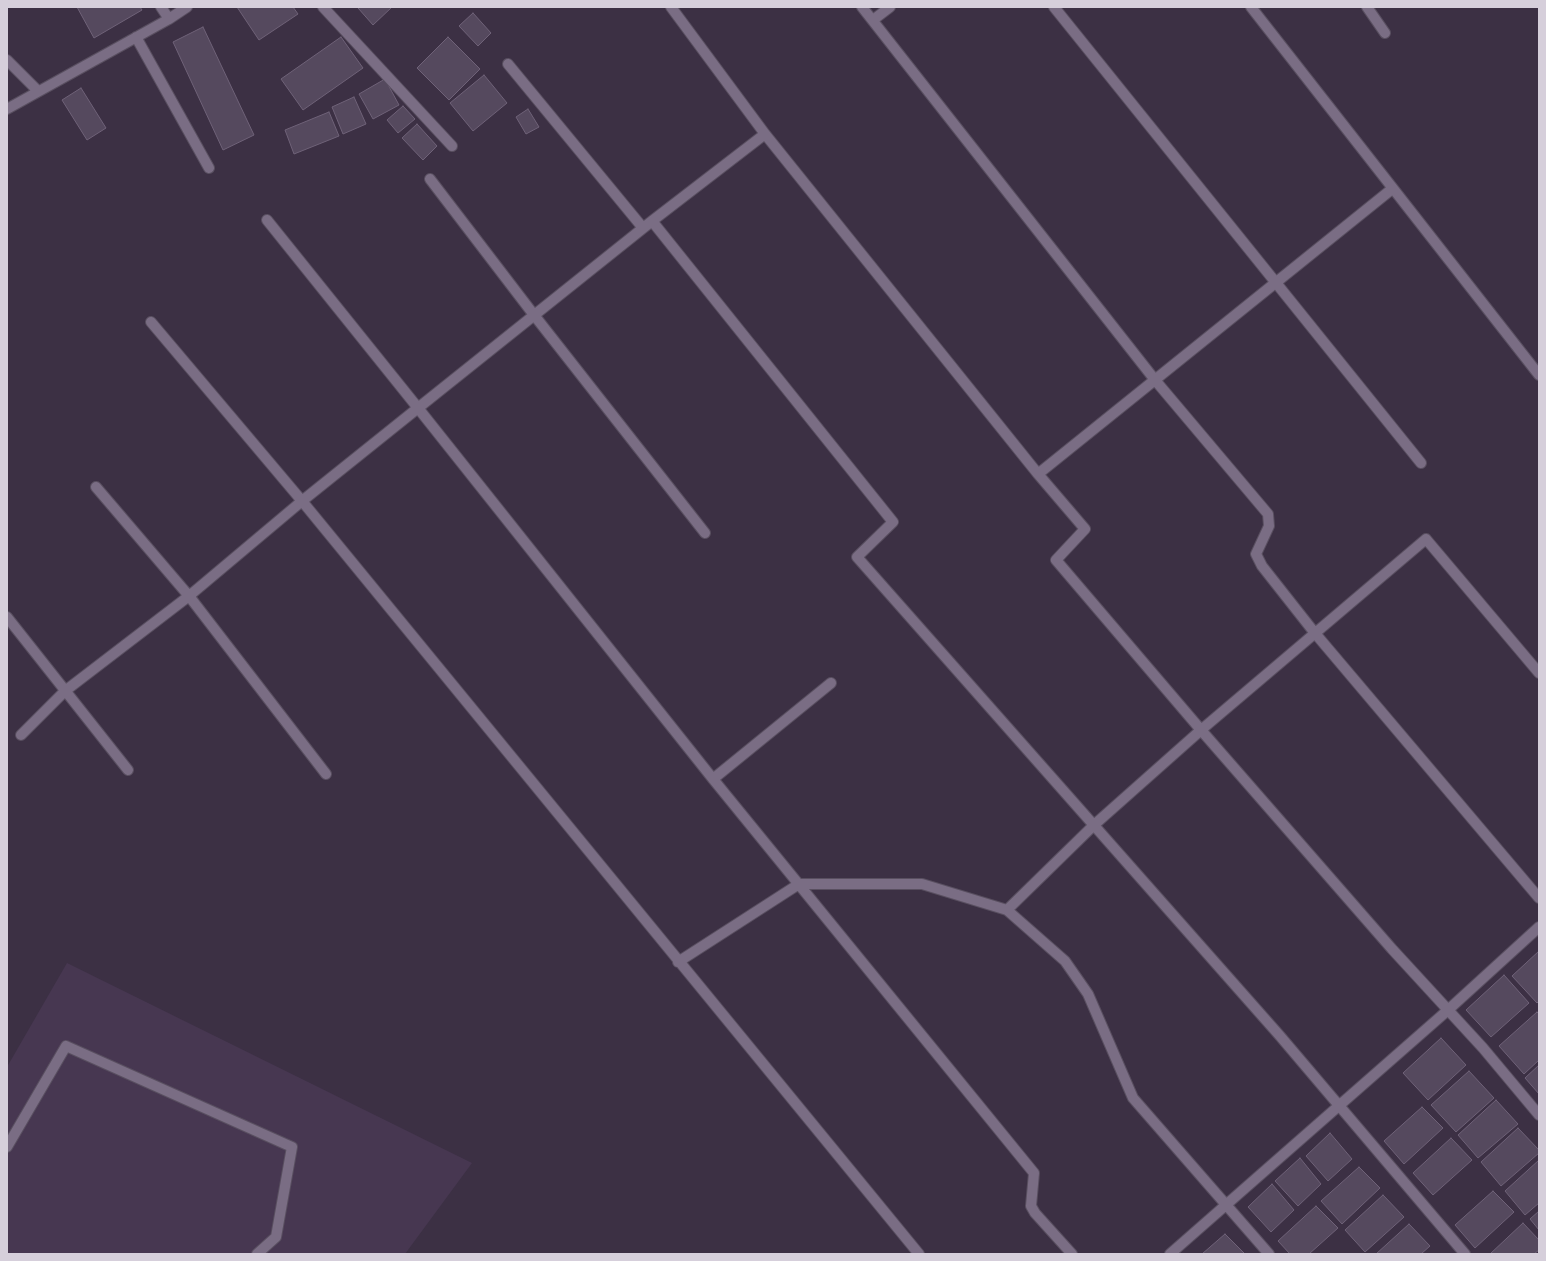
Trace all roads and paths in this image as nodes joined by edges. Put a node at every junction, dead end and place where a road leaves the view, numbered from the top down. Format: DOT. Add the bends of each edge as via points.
graph roads {
  1 [pos="161,7"];
  2 [pos="187,7"];
  3 [pos="323,7"];
  4 [pos="671,7"];
  5 [pos="862,7"];
  6 [pos="890,7"];
  7 [pos="1054,7"];
  8 [pos="1251,7"];
  9 [pos="1367,7"];
  10 [pos="169,19"];
  11 [pos="873,20"];
  12 [pos="1385,33"];
  13 [pos="136,37"];
  14 [pos="7,60"];
  15 [pos="508,64"];
  16 [pos="38,91"];
  17 [pos="7,109"];
  18 [pos="765,134"];
  19 [pos="452,146"];
  20 [pos="209,168"];
  21 [pos="430,179"];
  22 [pos="1392,189"];
  23 [pos="267,220"];
  24 [pos="652,221"];
  25 [pos="643,228"];
  26 [pos="1275,283"];
  27 [pos="534,315"];
  28 [pos="151,322"];
  29 [pos="1539,375"];
  30 [pos="1155,380"];
  31 [pos="418,408"];
  32 [pos="1421,464"];
  33 [pos="1038,474"];
  34 [pos="96,487"];
  35 [pos="302,501"];
  36 [pos="706,533"];
  37 [pos="189,596"];
  38 [pos="7,617"];
  39 [pos="1314,632"];
  40 [pos="1539,673"];
  41 [pos="831,683"];
  42 [pos="65,692"];
  43 [pos="1201,730"];
  44 [pos="21,735"];
  45 [pos="128,770"];
  46 [pos="326,774"];
  47 [pos="713,779"];
  48 [pos="1094,825"];
  49 [pos="799,884"];
  50 [pos="1539,898"];
  51 [pos="1007,910"];
  52 [pos="1539,927"];
  53 [pos="678,962"];
  54 [pos="1448,1010"];
  55 [pos="1339,1106"];
  56 [pos="1539,1115"];
  57 [pos="7,1147"];
  58 [pos="1227,1204"];
  59 [pos="258,1254"];
  60 [pos="919,1254"];
  61 [pos="1072,1254"];
  62 [pos="1170,1254"];
  63 [pos="1269,1254"];
  64 [pos="1465,1254"];
  1 -- 10 [label="street"];
  2 -- 10 [label="street"];
  3 -- 19 [label="street"];
  4 -- 18 [label="street"];
  5 -- 11 [label="street"];
  6 -- 11 [label="street"];
  7 -- 26 [label="street"];
  8 -- 22 [label="street"];
  9 -- 12 [label="street"];
  10 -- 13 [label="street"];
  11 -- 30 [label="street"];
  13 -- 16 [label="street"];
  13 -- 20 [label="street"];
  14 -- 16 [label="street"];
  15 -- 25 [label="street"];
  16 -- 17 [label="street"];
  18 -- 24 [label="street"];
  18 -- 33 [label="street"];
  21 -- 27 [label="street"];
  22 -- 26 [label="street"];
  22 -- 29 [label="street"];
  23 -- 31 [label="street"];
  24 -- 25 [label="street"];
  24 -- 48 [label="street" via="893,522 857,556"];
  25 -- 27 [label="street"];
  26 -- 30 [label="street"];
  26 -- 32 [label="street"];
  27 -- 31 [label="street"];
  27 -- 36 [label="street"];
  28 -- 35 [label="street"];
  30 -- 33 [label="street"];
  30 -- 39 [label="street" via="1268,514 1269,526 1256,554 1262,566"];
  31 -- 35 [label="street"];
  31 -- 47 [label="street"];
  33 -- 43 [label="street" via="1085,529 1056,560"];
  34 -- 37 [label="street"];
  35 -- 37 [label="street"];
  35 -- 53 [label="street"];
  37 -- 42 [label="street"];
  37 -- 46 [label="street"];
  38 -- 42 [label="street"];
  39 -- 40 [label="street" via="1426,539"];
  39 -- 43 [label="street"];
  39 -- 50 [label="street"];
  41 -- 47 [label="street"];
  42 -- 44 [label="street"];
  42 -- 45 [label="street"];
  43 -- 48 [label="street"];
  43 -- 54 [label="street"];
  47 -- 49 [label="street"];
  48 -- 51 [label="street"];
  48 -- 55 [label="street"];
  49 -- 51 [label="street" via="922,884"];
  49 -- 53 [label="street"];
  49 -- 61 [label="street" via="1034,1173 1031,1206"];
  51 -- 58 [label="street" via="1065,961 1088,994 1133,1098"];
  52 -- 54 [label="street"];
  53 -- 60 [label="street"];
  54 -- 55 [label="street"];
  54 -- 56 [label="street"];
  55 -- 58 [label="street"];
  55 -- 64 [label="street"];
  57 -- 59 [label="street" via="66,1046 292,1147 276,1236"];
  58 -- 62 [label="street"];
  58 -- 63 [label="street"];
}
